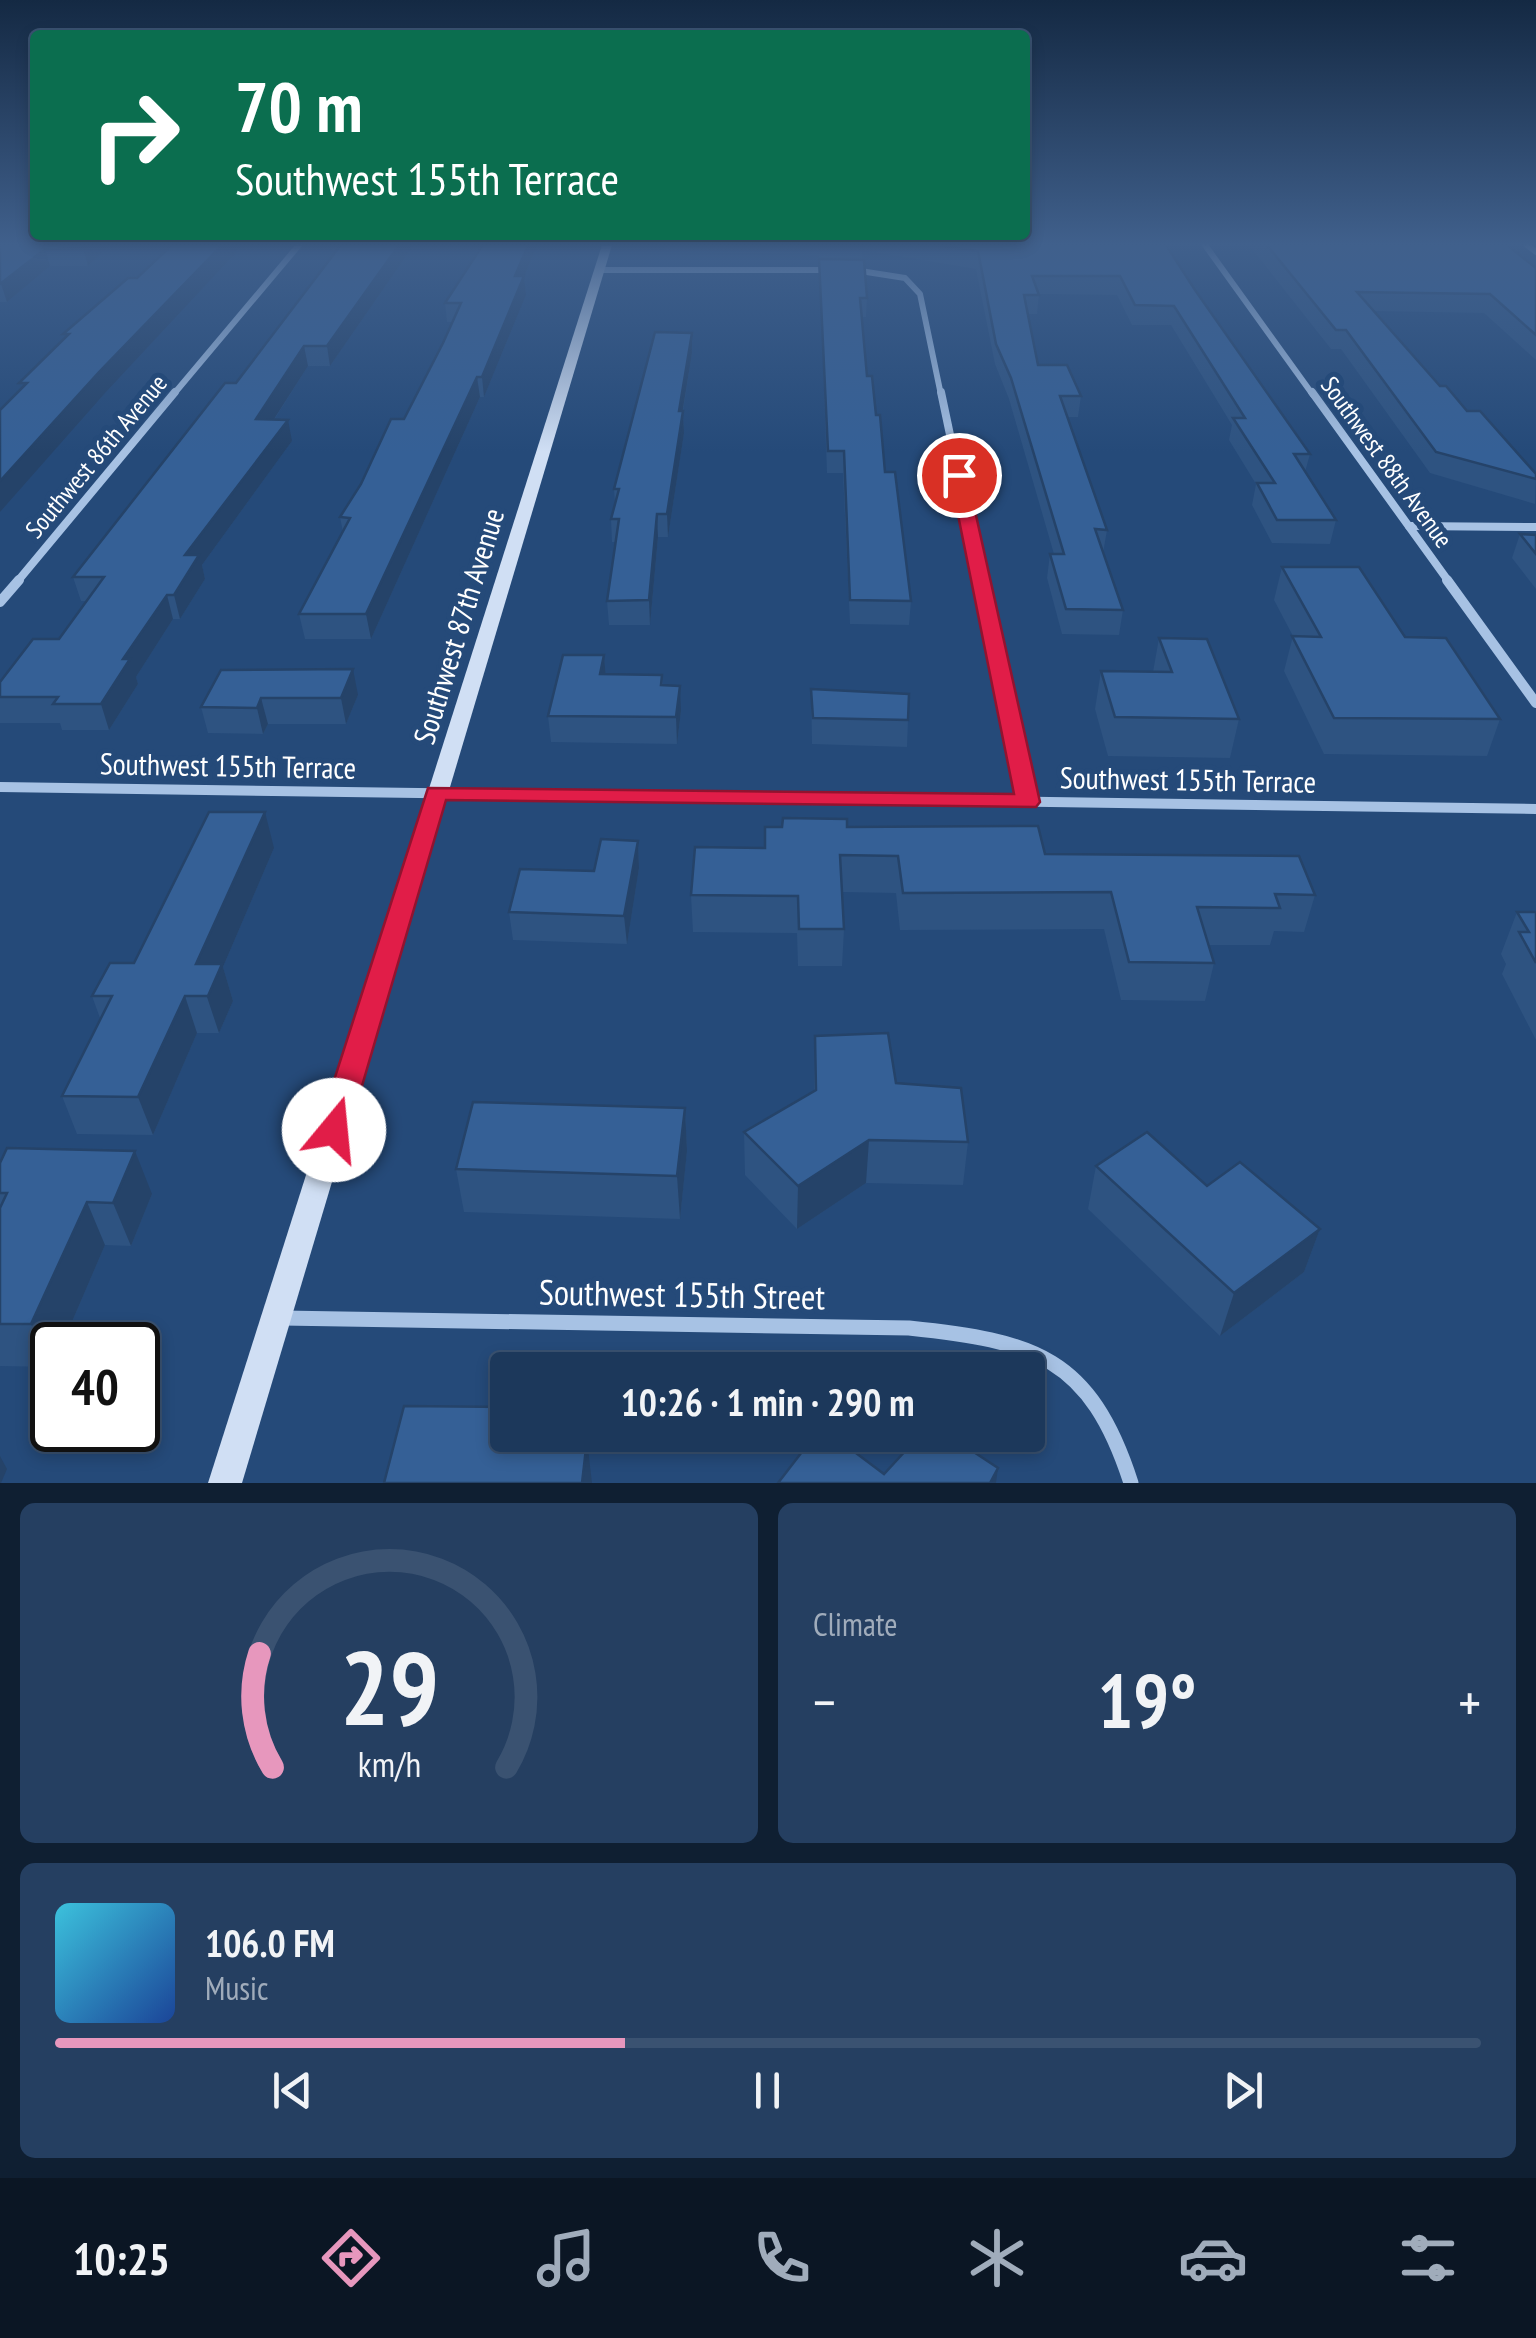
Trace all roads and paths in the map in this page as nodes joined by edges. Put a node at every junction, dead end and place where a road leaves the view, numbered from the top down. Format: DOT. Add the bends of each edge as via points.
graph roads {
  1 [pos="241,314"];
  2 [pos="585,314"];
  3 [pos="924,314"];
  4 [pos="1255,314"];
  5 [pos="1410,526"];
  6 [pos="1536,528"];
  7 [pos="0,602"];
  8 [pos="1536,703"];
  9 [pos="0,787"];
  10 [pos="436,793"];
  11 [pos="1028,802"];
  12 [pos="1536,809"];
  13 [pos="276,1318"];
  14 [pos="225,1483"];
  15 [pos="1131,1483"];
  1 -- 7 [label="street, Southwest 86th Avenue"];
  2 -- 10 [label="street, Southwest 87th Avenue"];
  3 -- 11 [label="street"];
  4 -- 5 [label="street, Southwest 88th Avenue"];
  5 -- 6 [label="street"];
  5 -- 8 [label="street, Southwest 88th Avenue"];
  9 -- 10 [label="street, Southwest 155th Terrace"];
  10 -- 11 [label="street, Southwest 155th Terrace"];
  10 -- 13 [label="street, Southwest 87th Avenue"];
  11 -- 12 [label="street, Southwest 155th Terrace"];
  13 -- 14 [label="street, Southwest 87th Avenue"];
  13 -- 15 [label="street, Southwest 155th Street" via="955,1332 1044,1357 1078,1377 1112,1426"];
}
